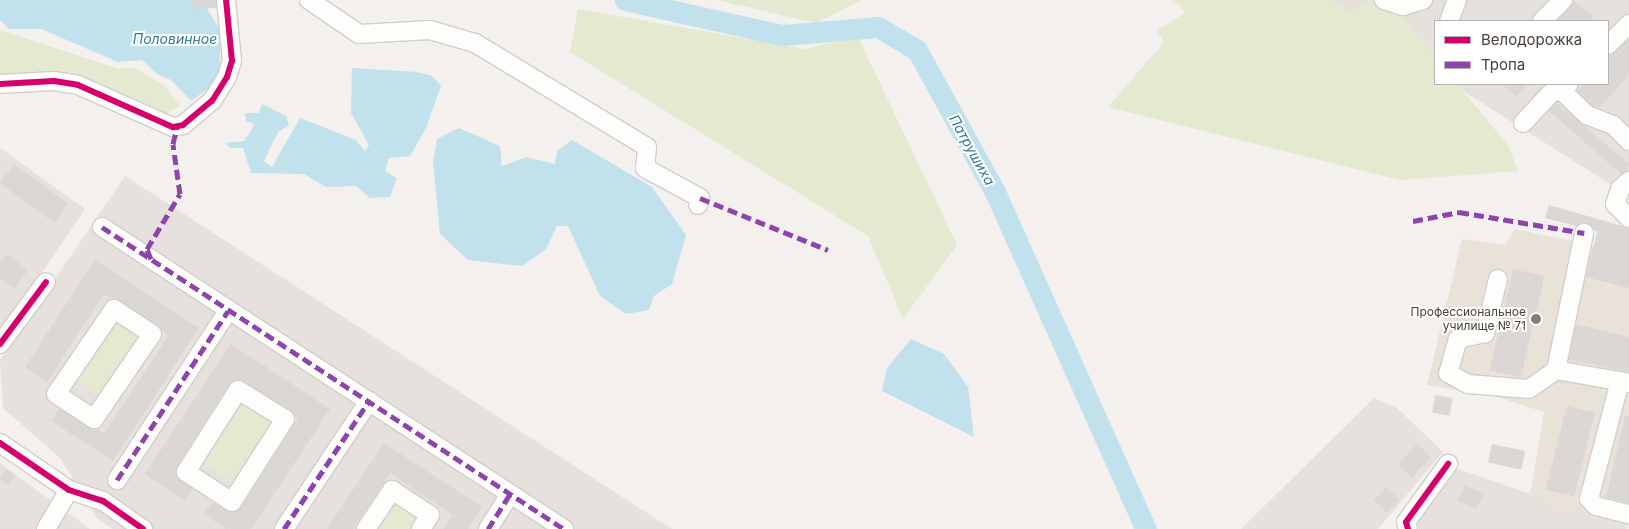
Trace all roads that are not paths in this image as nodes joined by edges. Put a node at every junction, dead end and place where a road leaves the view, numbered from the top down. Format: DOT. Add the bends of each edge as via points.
graph roads {
  1 [pos="226,0"];
  2 [pos="309,0"];
  3 [pos="1384,0"];
  4 [pos="1423,0"];
  5 [pos="1457,0"];
  6 [pos="1563,0"];
  7 [pos="1449,20"];
  8 [pos="1543,20"];
  9 [pos="1629,24"];
  10 [pos="1609,45"];
  11 [pos="0,84"];
  12 [pos="1566,87"];
  13 [pos="1523,124"];
  14 [pos="1629,141"];
  15 [pos="1629,181"];
  16 [pos="698,205"];
  17 [pos="1629,218"];
  18 [pos="102,227"];
  19 [pos="1584,233"];
  20 [pos="1498,280"];
  21 [pos="46,282"];
  22 [pos="228,310"];
  23 [pos="152,334"];
  24 [pos="0,344"];
  25 [pos="1556,370"];
  26 [pos="1624,382"];
  27 [pos="369,401"];
  28 [pos="0,443"];
  29 [pos="1448,464"];
  30 [pos="186,472"];
  31 [pos="117,480"];
  32 [pos="69,490"];
  33 [pos="510,494"];
  34 [pos="1629,514"];
  35 [pos="46,529"];
  36 [pos="143,529"];
  37 [pos="284,529"];
  38 [pos="366,529"];
  39 [pos="421,529"];
  40 [pos="488,529"];
  41 [pos="564,529"];
  42 [pos="1408,529"];
  1 -- 11 [label="street" via="232,61 228,77 212,101 183,125 173,127 78,85 54,81"];
  2 -- 16 [label="street" via="359,34 430,30 475,43 648,147 645,168 700,198"];
  3 -- 4 [label="street" via="1403,6"];
  5 -- 7 [label="street"];
  6 -- 8 [label="street"];
  9 -- 10 [label="street"];
  12 -- 13 [label="street" via="1550,94"];
  12 -- 14 [label="street" via="1587,115 1613,125"];
  15 -- 17 [label="street" via="1620,189 1615,204"];
  18 -- 22 [label="street"];
  19 -- 25 [label="street"];
  20 -- 25 [label="street" via="1485,334 1458,339 1448,373 1468,384 1528,389"];
  21 -- 24 [label="street"];
  22 -- 27 [label="street"];
  22 -- 31 [label="street"];
  23 -- 23 [label="street" via="94,419 56,394 114,309"];
  25 -- 26 [label="street"];
  26 -- 34 [label="street" via="1589,499 1596,506"];
  27 -- 33 [label="street"];
  27 -- 37 [label="street"];
  28 -- 32 [label="street"];
  29 -- 42 [label="street" via="1406,522"];
  30 -- 30 [label="street" via="238,390 285,419 232,502"];
  32 -- 35 [label="street"];
  32 -- 36 [label="street" via="103,501"];
  33 -- 40 [label="street"];
  33 -- 41 [label="street"];
  38 -- 39 [label="street" via="392,490 430,515"];
}
